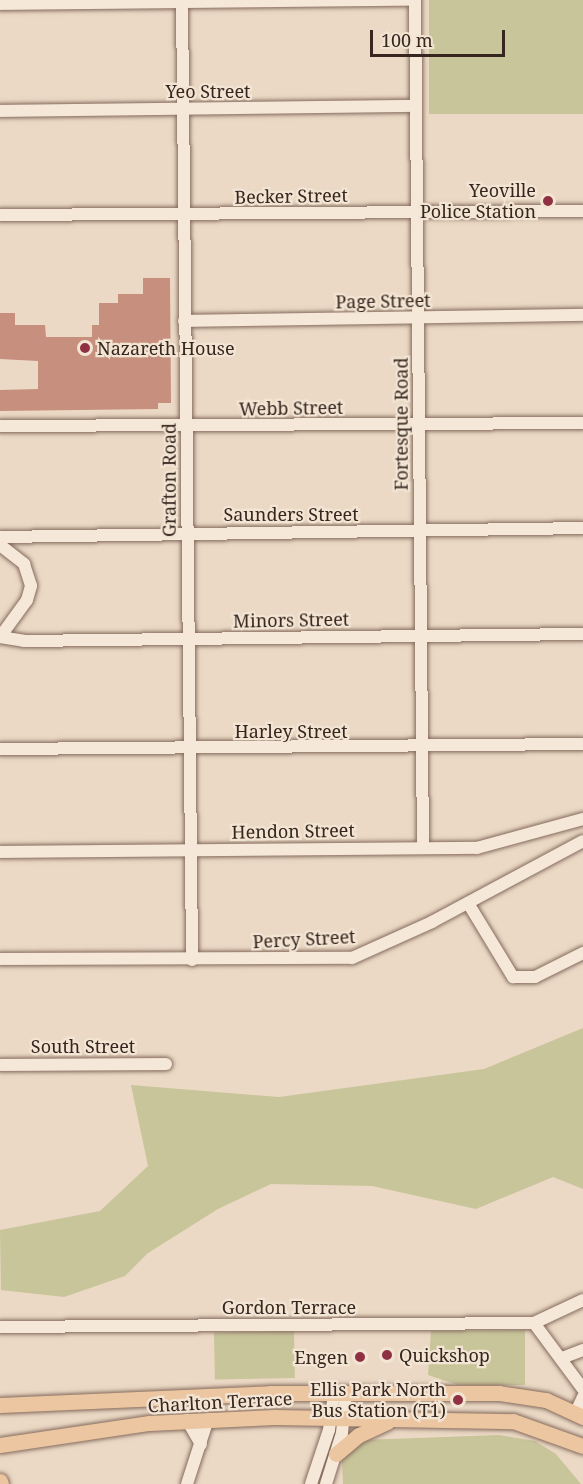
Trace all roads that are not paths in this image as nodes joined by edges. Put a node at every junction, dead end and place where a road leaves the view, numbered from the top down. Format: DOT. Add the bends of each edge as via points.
graph roads {
  1 [pos="415,0"];
  2 [pos="182,1"];
  3 [pos="0,4"];
  4 [pos="416,106"];
  5 [pos="184,109"];
  6 [pos="0,111"];
  7 [pos="583,211"];
  8 [pos="418,213"];
  9 [pos="0,215"];
  10 [pos="185,215"];
  11 [pos="583,315"];
  12 [pos="419,318"];
  13 [pos="184,321"];
  14 [pos="419,423"];
  15 [pos="583,423"];
  16 [pos="0,426"];
  17 [pos="187,427"];
  18 [pos="583,528"];
  19 [pos="419,530"];
  20 [pos="187,532"];
  21 [pos="0,537"];
  22 [pos="0,546"];
  23 [pos="0,630"];
  24 [pos="583,634"];
  25 [pos="421,636"];
  26 [pos="0,637"];
  27 [pos="188,640"];
  28 [pos="583,744"];
  29 [pos="424,747"];
  30 [pos="0,749"];
  31 [pos="189,749"];
  32 [pos="583,819"];
  33 [pos="583,841"];
  34 [pos="423,848"];
  35 [pos="190,850"];
  36 [pos="0,852"];
  37 [pos="468,903"];
  38 [pos="583,952"];
  39 [pos="0,959"];
  40 [pos="192,960"];
  41 [pos="166,1064"];
  42 [pos="0,1065"];
  43 [pos="583,1300"];
  44 [pos="534,1323"];
  45 [pos="0,1328"];
  46 [pos="583,1350"];
  47 [pos="562,1358"];
  48 [pos="583,1389"];
  49 [pos="340,1393"];
  50 [pos="583,1397"];
  51 [pos="0,1405"];
  52 [pos="579,1415"];
  53 [pos="338,1418"];
  54 [pos="208,1419"];
  55 [pos="187,1420"];
  56 [pos="393,1420"];
  57 [pos="201,1444"];
  58 [pos="0,1445"];
  59 [pos="583,1446"];
  60 [pos="336,1454"];
  61 [pos="187,1484"];
  62 [pos="311,1484"];
  63 [pos="326,1484"];
  1 -- 2 [label="street"];
  1 -- 4 [label="street, Fortesque Road"];
  2 -- 3 [label="street"];
  2 -- 5 [label="street, Grafton Road"];
  4 -- 5 [label="street, Yeo Street"];
  4 -- 8 [label="street, Fortesque Road"];
  5 -- 6 [label="street, Yeo Street"];
  5 -- 10 [label="street, Grafton Road"];
  7 -- 8 [label="street, Becker Street"];
  8 -- 10 [label="street, Becker Street"];
  8 -- 12 [label="street, Fortesque Road"];
  9 -- 10 [label="street, Becker Street"];
  10 -- 13 [label="street, Grafton Road"];
  11 -- 12 [label="street, Page Street"];
  12 -- 13 [label="street, Page Street"];
  12 -- 14 [label="street, Fortesque Road"];
  13 -- 17 [label="street, Grafton Road"];
  14 -- 15 [label="street, Webb Street"];
  14 -- 17 [label="street, Webb Street"];
  14 -- 19 [label="street, Fortesque Road"];
  16 -- 17 [label="street, Webb Street"];
  17 -- 20 [label="street, Grafton Road"];
  18 -- 19 [label="street, Saunders Street"];
  19 -- 20 [label="street, Saunders Street"];
  19 -- 25 [label="street, Fortesque Road"];
  20 -- 21 [label="street, Saunders Street"];
  20 -- 27 [label="street, Grafton Road"];
  22 -- 23 [label="street" via="19,567 25,582"];
  22 -- 26 [label="street" via="24,564 31,586 27,600"];
  24 -- 25 [label="street, Minors Street"];
  25 -- 27 [label="street, Minors Street"];
  25 -- 29 [label="street, Fortesque Road"];
  26 -- 27 [label="street, Minors Street" via="24,641"];
  27 -- 31 [label="street, Grafton Road"];
  28 -- 29 [label="street, Harley Street"];
  29 -- 31 [label="street, Harley Street"];
  29 -- 34 [label="street, Fortesque Road"];
  30 -- 31 [label="street, Harley Street"];
  31 -- 35 [label="street, Grafton Road"];
  32 -- 34 [label="street, Hendon Street" via="488,846"];
  33 -- 37 [label="street, Percy Street"];
  34 -- 35 [label="street, Hendon Street"];
  35 -- 36 [label="street, Hendon Street"];
  35 -- 40 [label="street, Grafton Road"];
  37 -- 38 [label="street" via="513,977 535,977"];
  37 -- 40 [label="street, Percy Street" via="352,958"];
  39 -- 40 [label="street, Percy Street"];
  41 -- 42 [label="street, South Street"];
  43 -- 44 [label="street"];
  44 -- 45 [label="street, Gordon Terrace"];
  44 -- 47 [label="street"];
  46 -- 47 [label="street"];
  47 -- 48 [label="street"];
  49 -- 51 [label="main road, Charlton Terrace"];
  49 -- 52 [label="main road, Charlton Terrace" via="514,1394"];
  49 -- 53 [label="street"];
  50 -- 52 [label="street"];
  53 -- 54 [label="main road, Charlton Terrace"];
  53 -- 56 [label="main road, Charlton Terrace"];
  53 -- 60 [label="street"];
  53 -- 62 [label="street"];
  54 -- 55 [label="main road, Charlton Terrace"];
  54 -- 57 [label="street"];
  55 -- 57 [label="street"];
  55 -- 58 [label="main road, Charlton Terrace"];
  56 -- 59 [label="main road, Charlton Terrace" via="513,1421"];
  56 -- 60 [label="main road" via="359,1435"];
  57 -- 61 [label="street"];
  60 -- 63 [label="street"];
}
